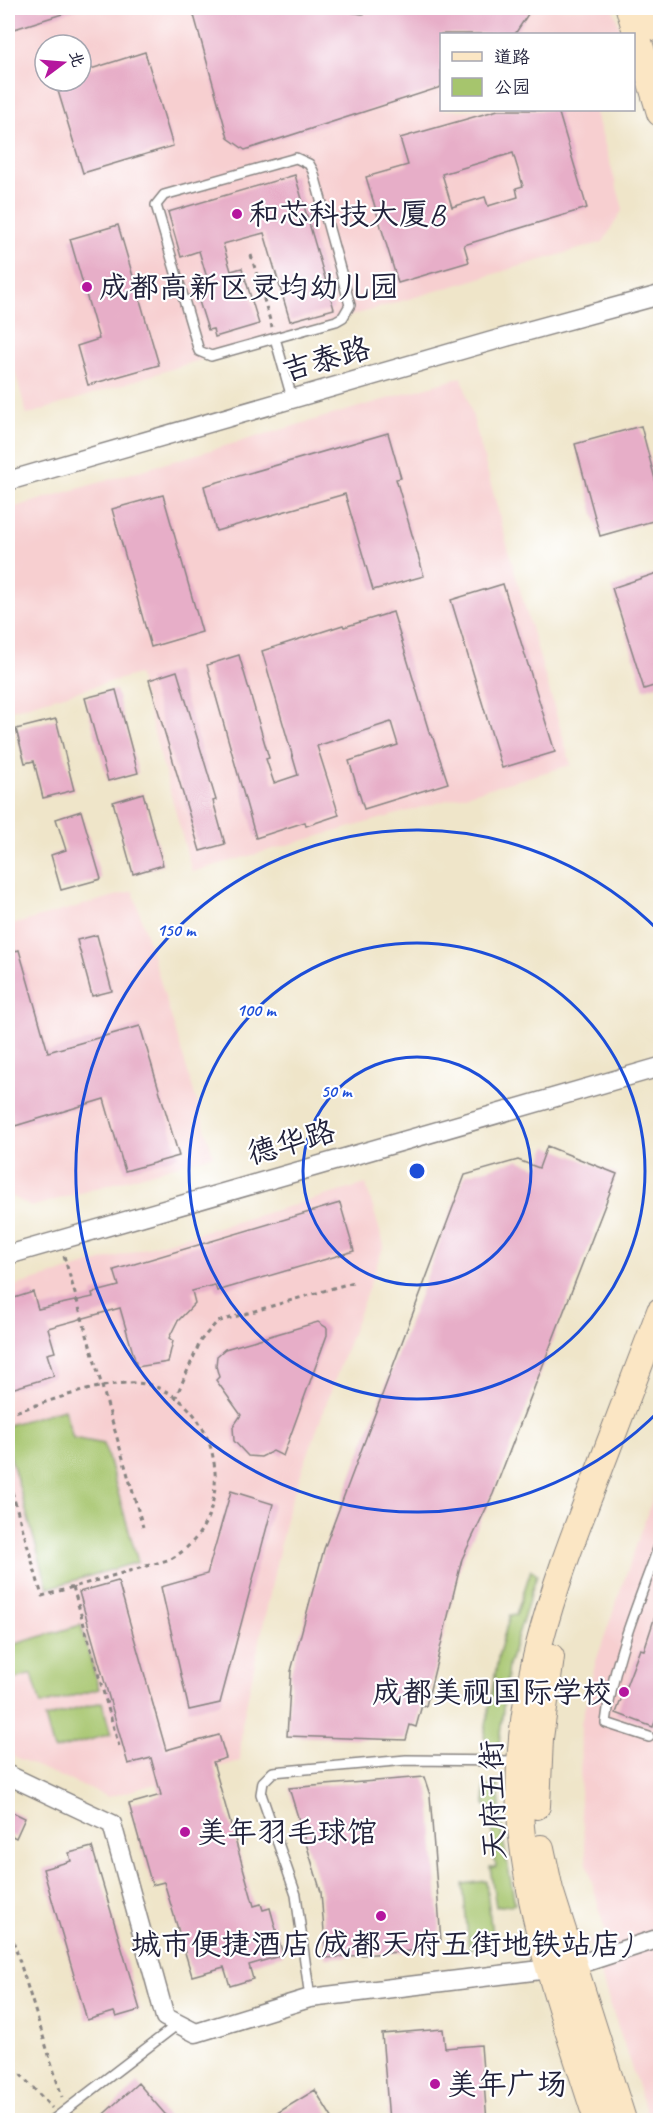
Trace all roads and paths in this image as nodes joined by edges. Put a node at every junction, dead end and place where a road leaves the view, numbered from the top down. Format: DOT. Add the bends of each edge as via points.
graph roads {
  1 [pos="629,8"];
  2 [pos="654,8"];
  3 [pos="660,28"];
  4 [pos="660,113"];
  5 [pos="251,255"];
  6 [pos="660,295"];
  7 [pos="271,324"];
  8 [pos="275,338"];
  9 [pos="292,398"];
  10 [pos="8,481"];
  11 [pos="660,1067"];
  12 [pos="59,1240"];
  13 [pos="8,1255"];
  14 [pos="354,1282"];
  15 [pos="660,1311"];
  16 [pos="660,1360"];
  17 [pos="102,1388"];
  18 [pos="176,1399"];
  19 [pos="8,1414"];
  20 [pos="8,1479"];
  21 [pos="143,1527"];
  22 [pos="660,1543"];
  23 [pos="73,1587"];
  24 [pos="649,1737"];
  25 [pos="119,1746"];
  26 [pos="520,1761"];
  27 [pos="8,1775"];
  28 [pos="8,1924"];
  29 [pos="660,1938"];
  30 [pos="561,1967"];
  31 [pos="310,1998"];
  32 [pos="178,2024"];
  33 [pos="8,2061"];
  34 [pos="60,2116"];
  35 [pos="597,2121"];
  36 [pos="623,2121"];
  1 -- 4 [label="street"];
  2 -- 3 [label="street"];
  5 -- 7 [label="path"];
  6 -- 9 [label="street, 吉泰路"];
  8 -- 8 [label="lane" via="336,321 350,304 314,171 296,158 164,195 156,205 199,351 211,356"];
  8 -- 9 [label="lane"];
  9 -- 10 [label="street, 吉泰路"];
  11 -- 12 [label="street, 德华路"];
  12 -- 13 [label="street, 德华路"];
  12 -- 17 [label="path"];
  14 -- 18 [label="path" via="217,1322 201,1340"];
  15 -- 26 [label="street, 天府五街" via="564,1559 528,1690"];
  16 -- 30 [label="street, 天府五街" via="569,1592 554,1643 545,1698 536,1821"];
  17 -- 18 [label="path" via="122,1383 146,1384"];
  17 -- 19 [label="path"];
  17 -- 21 [label="path"];
  18 -- 23 [label="path" via="187,1407 213,1455 217,1477 207,1522 197,1540 171,1559"];
  20 -- 23 [label="path" via="42,1596"];
  22 -- 24 [label="lane" via="620,1653 609,1692 606,1723"];
  23 -- 25 [label="path"];
  26 -- 30 [label="street, 天府五街" via="521,1827"];
  26 -- 31 [label="lane" via="406,1760 273,1772 263,1782 261,1794 296,1895"];
  27 -- 32 [label="street" via="112,1824 165,2017"];
  28 -- 34 [label="path"];
  29 -- 30 [label="street"];
  30 -- 31 [label="street"];
  30 -- 35 [label="street, 天府五街"];
  30 -- 36 [label="street, 天府五街"];
  31 -- 32 [label="street" via="196,2033"];
  32 -- 34 [label="lane"];
  33 -- 34 [label="path"];
}
